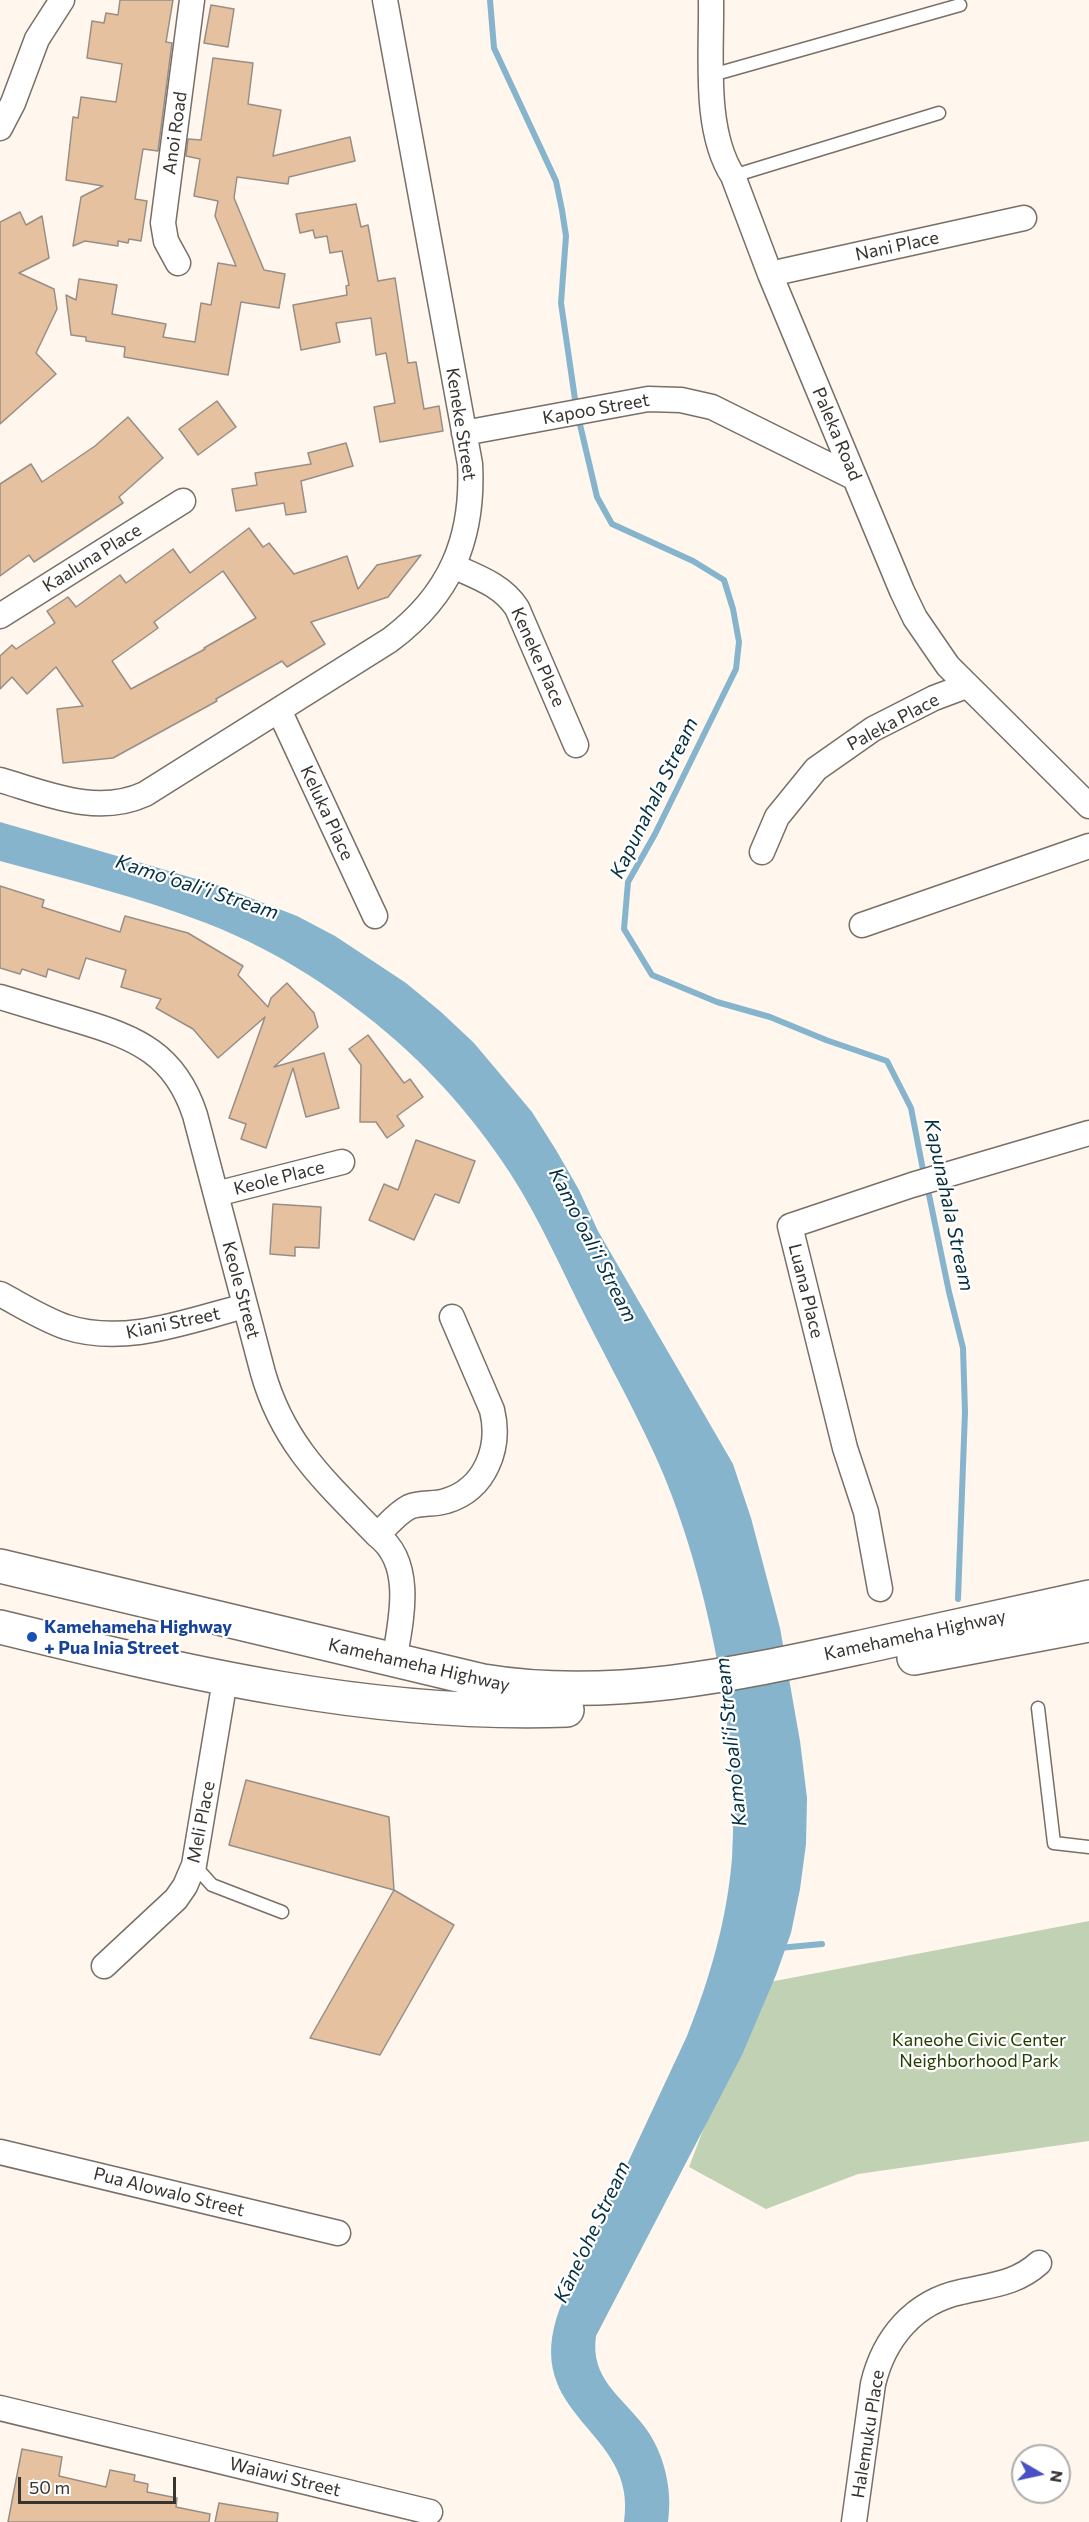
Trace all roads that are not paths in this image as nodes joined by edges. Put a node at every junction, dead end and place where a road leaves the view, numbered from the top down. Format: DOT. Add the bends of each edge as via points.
graph roads {
  1 [pos="62,0"];
  2 [pos="192,0"];
  3 [pos="385,0"];
  4 [pos="711,0"];
  5 [pos="960,5"];
  6 [pos="712,75"];
  7 [pos="939,113"];
  8 [pos="0,128"];
  9 [pos="733,176"];
  10 [pos="1024,218"];
  11 [pos="178,263"];
  12 [pos="770,274"];
  13 [pos="464,433"];
  14 [pos="855,478"];
  15 [pos="183,501"];
  16 [pos="453,566"];
  17 [pos="0,615"];
  18 [pos="966,686"];
  19 [pos="279,710"];
  20 [pos="576,745"];
  21 [pos="0,780"];
  22 [pos="1089,806"];
  23 [pos="1089,846"];
  24 [pos="762,852"];
  25 [pos="375,916"];
  26 [pos="862,925"];
  27 [pos="0,997"];
  28 [pos="1089,1133"];
  29 [pos="342,1162"];
  30 [pos="216,1194"];
  31 [pos="0,1294"];
  32 [pos="245,1306"];
  33 [pos="452,1317"];
  34 [pos="377,1534"];
  35 [pos="0,1566"];
  36 [pos="880,1589"];
  37 [pos="1089,1597"];
  38 [pos="1089,1625"];
  39 [pos="0,1627"];
  40 [pos="394,1661"];
  41 [pos="801,1669"];
  42 [pos="225,1680"];
  43 [pos="704,1688"];
  44 [pos="377,1703"];
  45 [pos="1038,1708"];
  46 [pos="1089,1847"];
  47 [pos="194,1865"];
  48 [pos="282,1912"];
  49 [pos="104,1966"];
  50 [pos="0,2152"];
  51 [pos="338,2233"];
  52 [pos="1039,2263"];
  53 [pos="0,2408"];
  54 [pos="430,2512"];
  55 [pos="854,2522"];
  1 -- 8 [label="street" via="37,39"];
  2 -- 11 [label="street, Anoi Road" via="163,224 166,241"];
  3 -- 13 [label="street, Keneke Street"];
  4 -- 6 [label="street, Paleka Road"];
  5 -- 6 [label="lane"];
  6 -- 9 [label="street, Paleka Road" via="720,145"];
  7 -- 9 [label="lane"];
  9 -- 12 [label="street, Paleka Road"];
  10 -- 12 [label="street, Nani Place"];
  12 -- 14 [label="street, Paleka Road"];
  13 -- 14 [label="street, Kapoo Street" via="648,399 696,402"];
  13 -- 16 [label="street, Keneke Street" via="470,464 470,504 463,543"];
  14 -- 18 [label="street, Paleka Road" via="915,618"];
  15 -- 17 [label="street, Kaaluna Place"];
  16 -- 19 [label="street, Keneke Street" via="435,597 407,628"];
  16 -- 20 [label="street, Keneke Place" via="497,586 511,599"];
  18 -- 22 [label="street, Paleka Road"];
  18 -- 24 [label="street, Paleka Place" via="883,723 816,769 777,817"];
  19 -- 21 [label="street, Keneke Street" via="158,787 126,802 87,804"];
  19 -- 25 [label="street, Keluka Place"];
  23 -- 26 [label="street"];
  27 -- 30 [label="street, Keole Street" via="117,1032 163,1060 190,1100"];
  28 -- 36 [label="street, Luana Place" via="790,1226 845,1448 866,1512"];
  29 -- 30 [label="street, Keole Place"];
  30 -- 32 [label="street, Keole Street"];
  31 -- 32 [label="street, Kiani Street" via="66,1327 102,1334 152,1331"];
  32 -- 34 [label="street, Keole Street" via="268,1394 286,1432 307,1462"];
  33 -- 34 [label="street" via="492,1410 493,1453 480,1477 466,1491 449,1500 406,1509"];
  34 -- 40 [label="street, Keole Street" via="388,1543 401,1576 402,1605"];
  35 -- 40 [label="main road, Kamehameha Highway"];
  37 -- 41 [label="main road, Kamehameha Highway"];
  38 -- 41 [label="main road, Kamehameha Highway"];
  39 -- 42 [label="main road, Kamehameha Highway"];
  40 -- 43 [label="main road, Kamehameha Highway" via="483,1682 551,1690"];
  40 -- 44 [label="main road"];
  41 -- 43 [label="main road, Kamehameha Highway"];
  42 -- 44 [label="main road, Kamehameha Highway"];
  42 -- 47 [label="street, Meli Place"];
  43 -- 44 [label="main road, Kamehameha Highway" via="602,1708 541,1711"];
  45 -- 46 [label="lane" via="1054,1843"];
  47 -- 48 [label="lane" via="212,1885"];
  47 -- 49 [label="street, Meli Place" via="176,1899"];
  50 -- 51 [label="street, Pua Alowalo Street"];
  52 -- 55 [label="street, Halemuku Place" via="1013,2281 959,2292 928,2304 891,2338 873,2384"];
  53 -- 54 [label="street, Waiawi Street"];
}
